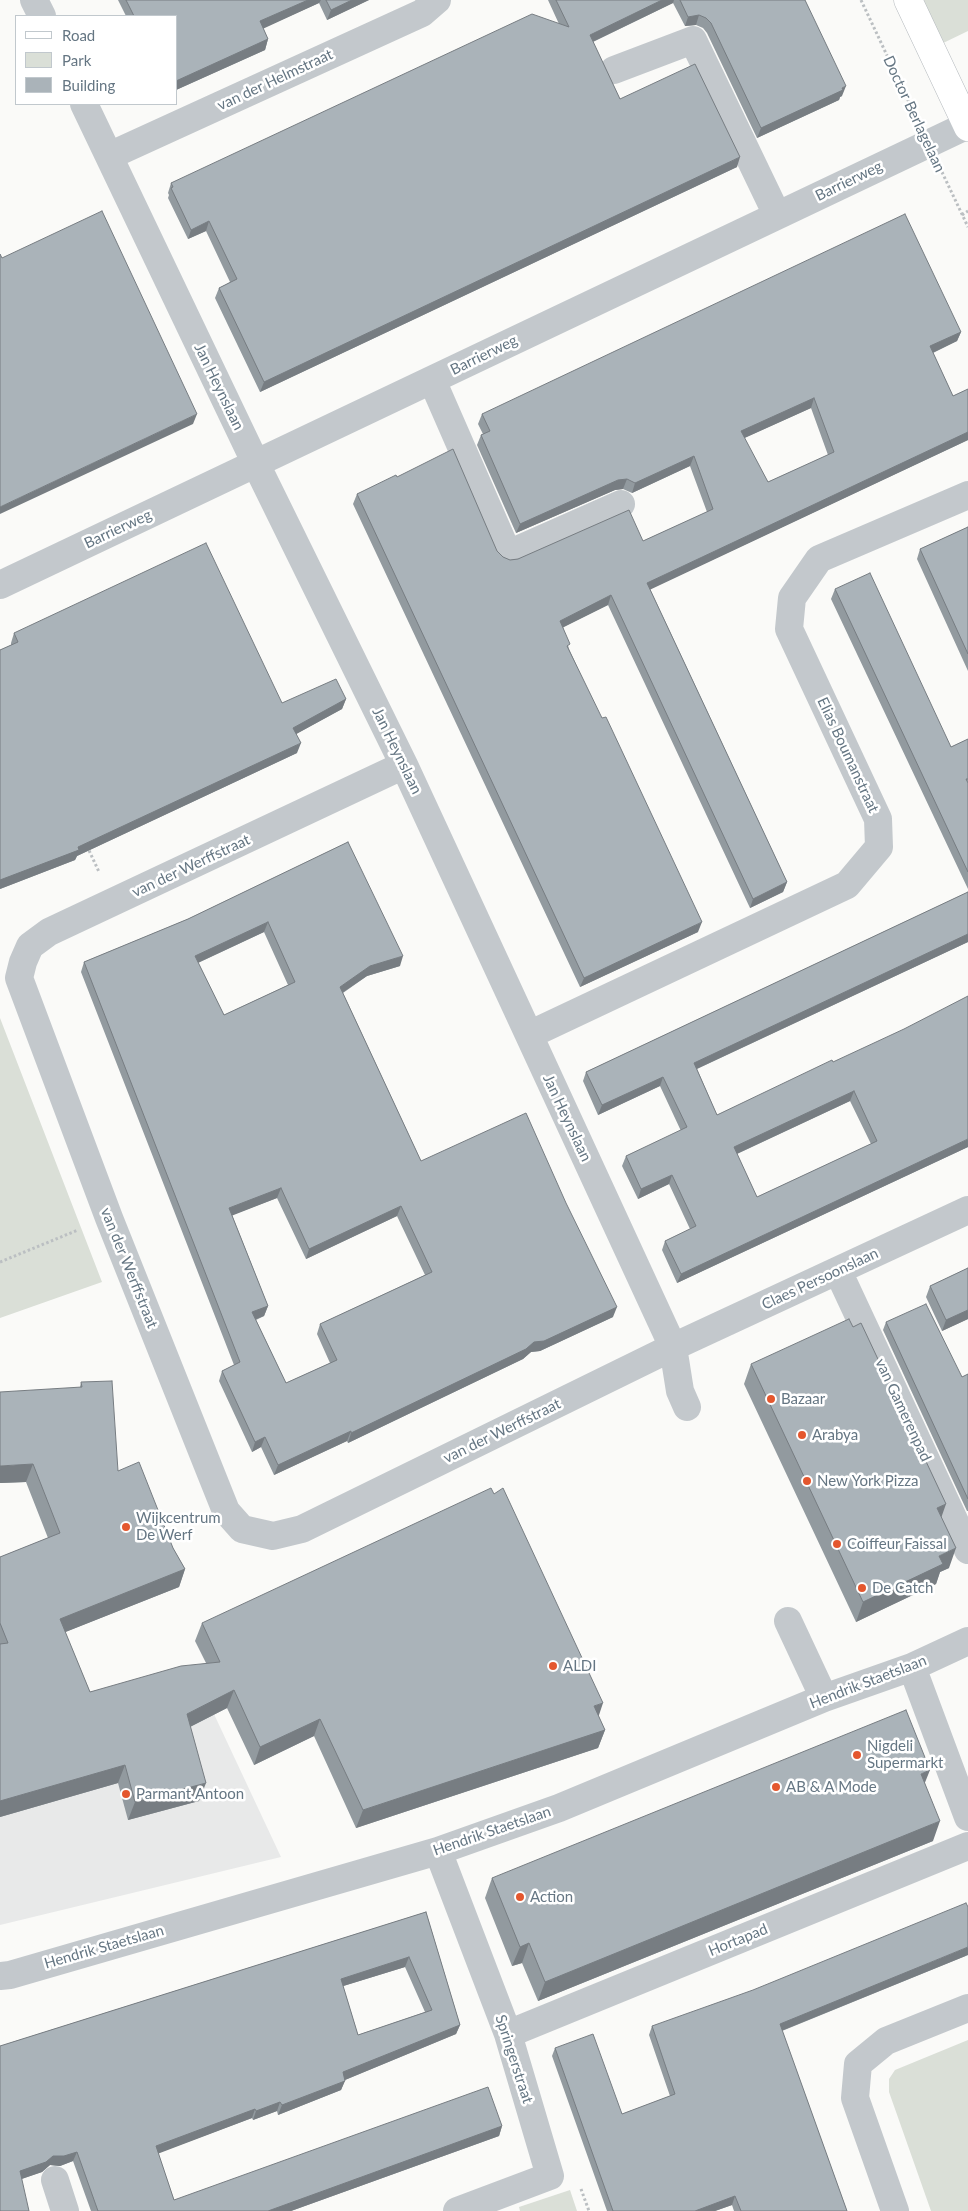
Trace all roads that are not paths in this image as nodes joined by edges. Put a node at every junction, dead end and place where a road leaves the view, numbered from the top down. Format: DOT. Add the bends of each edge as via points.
graph roads {
  1 [pos="34,0"];
  2 [pos="437,0"];
  3 [pos="908,0"];
  4 [pos="42,15"];
  5 [pos="614,70"];
  6 [pos="84,105"];
  7 [pos="968,126"];
  8 [pos="109,156"];
  9 [pos="776,216"];
  10 [pos="432,380"];
  11 [pos="256,464"];
  12 [pos="968,495"];
  13 [pos="621,504"];
  14 [pos="0,585"];
  15 [pos="404,765"];
  16 [pos="529,1035"];
  17 [pos="968,1210"];
  18 [pos="838,1271"];
  19 [pos="673,1347"];
  20 [pos="687,1406"];
  21 [pos="968,1550"];
  22 [pos="788,1621"];
  23 [pos="968,1641"];
  24 [pos="912,1666"];
  25 [pos="824,1698"];
  26 [pos="968,1817"];
  27 [pos="968,1846"];
  28 [pos="438,1851"];
  29 [pos="0,1976"];
  30 [pos="968,2008"];
  31 [pos="508,2034"];
  32 [pos="55,2180"];
  33 [pos="65,2211"];
  34 [pos="456,2211"];
  35 [pos="895,2211"];
  1 -- 4 [label="street"];
  2 -- 8 [label="street, van der Helmstraat" via="422,12"];
  3 -- 7 [label="main road"];
  5 -- 9 [label="street" via="693,40"];
  6 -- 8 [label="street, Jan Heynslaan"];
  7 -- 9 [label="street, Barrierweg"];
  8 -- 11 [label="street, Jan Heynslaan"];
  9 -- 10 [label="street, Barrierweg"];
  10 -- 11 [label="street, Barrierweg"];
  10 -- 13 [label="street" via="508,554"];
  11 -- 14 [label="street, Barrierweg"];
  11 -- 15 [label="street, Jan Heynslaan"];
  12 -- 16 [label="street, Elias Boumanstraat" via="819,559 792,598 789,629 878,819 878,847 847,885"];
  15 -- 16 [label="street, Jan Heynslaan"];
  15 -- 19 [label="street, van der Werffstraat" via="49,932 30,946 19,978 109,1218 226,1511 242,1529 273,1536 302,1529"];
  16 -- 19 [label="street, Jan Heynslaan"];
  17 -- 18 [label="street, Claes Persoonslaan"];
  18 -- 19 [label="street, Claes Persoonslaan"];
  18 -- 21 [label="street, van Gamerenpad"];
  19 -- 20 [label="street, Jan Heynslaan" via="680,1391"];
  22 -- 25 [label="street"];
  23 -- 24 [label="street, Hendrik Staetslaan"];
  24 -- 25 [label="street, Hendrik Staetslaan"];
  24 -- 26 [label="street"];
  25 -- 28 [label="street, Hendrik Staetslaan" via="560,1808"];
  27 -- 31 [label="street, Hortapad"];
  28 -- 29 [label="street, Hendrik Staetslaan"];
  28 -- 31 [label="street, Springerstraat"];
  30 -- 35 [label="street" via="886,2041 858,2064 855,2098"];
  31 -- 34 [label="street, Springerstraat" via="550,2176"];
  32 -- 33 [label="street"];
}
